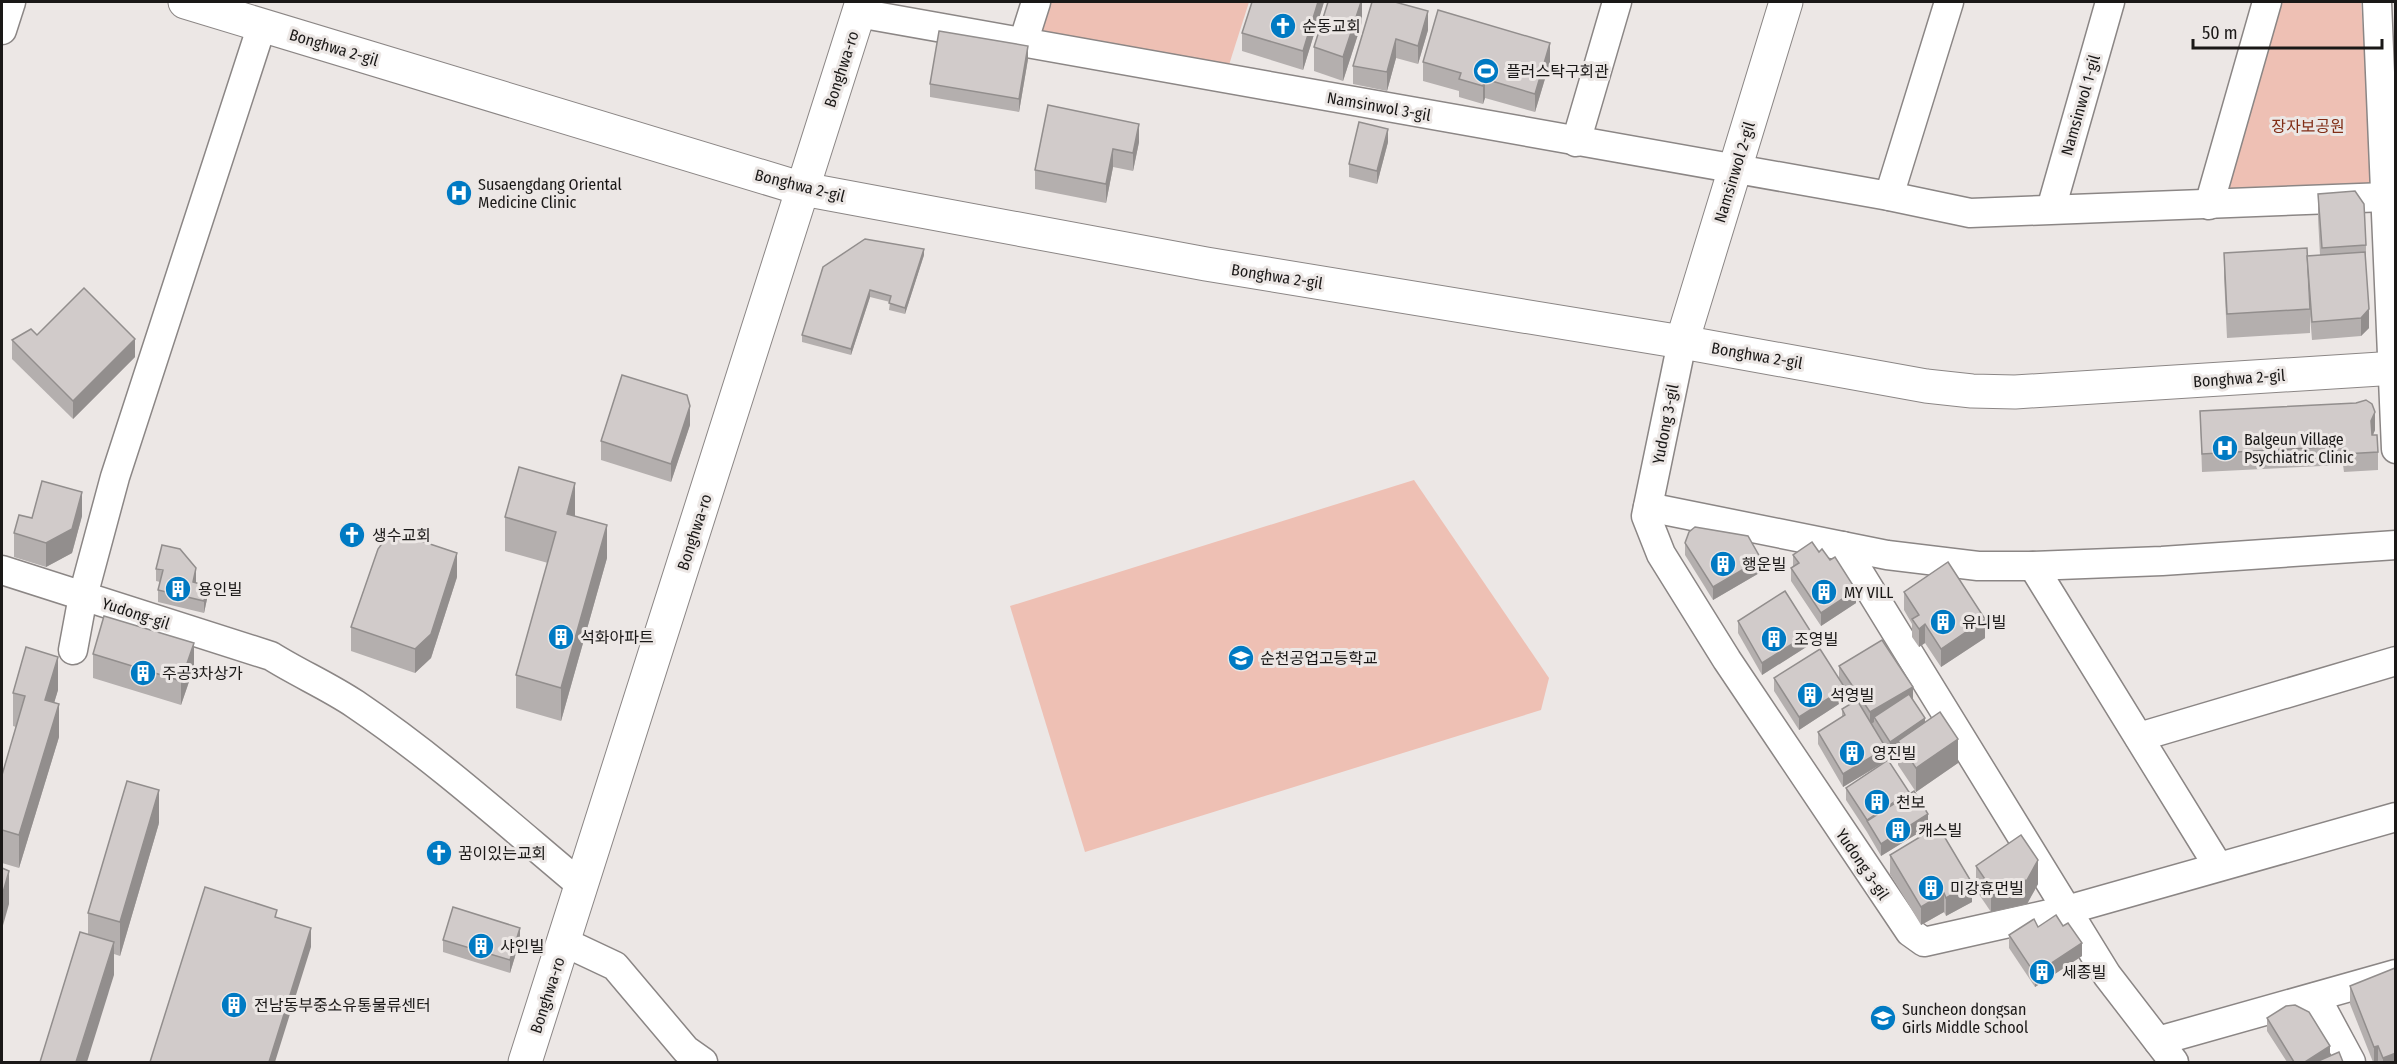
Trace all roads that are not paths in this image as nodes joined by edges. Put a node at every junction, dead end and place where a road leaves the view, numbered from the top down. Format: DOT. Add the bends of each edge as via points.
graph roads {
  1 [pos="11,2"];
  2 [pos="184,2"];
  3 [pos="1036,2"];
  4 [pos="1617,2"];
  5 [pos="1786,2"];
  6 [pos="1949,2"];
  7 [pos="2110,2"];
  8 [pos="2377,2"];
  9 [pos="2259,4"];
  10 [pos="860,7"];
  11 [pos="262,25"];
  12 [pos="2,30"];
  13 [pos="1023,43"];
  14 [pos="1576,142"];
  15 [pos="1734,170"];
  16 [pos="803,189"];
  17 [pos="1889,196"];
  18 [pos="2386,197"];
  19 [pos="2209,205"];
  20 [pos="2050,209"];
  21 [pos="1682,342"];
  22 [pos="2394,368"];
  23 [pos="2396,449"];
  24 [pos="1648,507"];
  25 [pos="2396,545"];
  26 [pos="1843,546"];
  27 [pos="2033,566"];
  28 [pos="2,570"];
  29 [pos="83,596"];
  30 [pos="73,650"];
  31 [pos="2396,661"];
  32 [pos="2139,737"];
  33 [pos="2396,817"];
  34 [pos="2218,866"];
  35 [pos="581,885"];
  36 [pos="2067,910"];
  37 [pos="564,942"];
  38 [pos="2396,974"];
  39 [pos="2316,997"];
  40 [pos="2166,1052"];
  41 [pos="525,1062"];
  42 [pos="703,1062"];
  43 [pos="2351,1062"];
  1 -- 12 [label="street"];
  2 -- 11 [label="street, Bonghwa 2-gil"];
  3 -- 13 [label="street"];
  4 -- 14 [label="street"];
  5 -- 15 [label="street, Namsinwol 2-gil"];
  6 -- 17 [label="street"];
  7 -- 20 [label="street, Namsinwol 1-gil"];
  8 -- 18 [label="street"];
  9 -- 19 [label="street"];
  10 -- 13 [label="street, Namsinwol 3-gil"];
  10 -- 16 [label="street, Bonghwa-ro"];
  11 -- 16 [label="street, Bonghwa 2-gil"];
  11 -- 29 [label="street" via="116,477"];
  13 -- 14 [label="street, Namsinwol 3-gil"];
  14 -- 15 [label="street, Namsinwol 3-gil"];
  15 -- 17 [label="street"];
  15 -- 21 [label="street, Namsinwol 2-gil"];
  16 -- 21 [label="street, Bonghwa 2-gil" via="1206,264"];
  16 -- 35 [label="street, Bonghwa-ro"];
  17 -- 20 [label="street" via="1970,213"];
  18 -- 19 [label="street"];
  18 -- 22 [label="street"];
  19 -- 20 [label="street"];
  21 -- 22 [label="street, Bonghwa 2-gil" via="1971,391 2015,392"];
  21 -- 24 [label="street, Yudong 3-gil"];
  22 -- 23 [label="street"];
  24 -- 26 [label="street"];
  24 -- 36 [label="street, Yudong 3-gil" via="1647,516 1661,554 1727,660 1910,932 1924,942"];
  25 -- 27 [label="street"];
  26 -- 27 [label="street" via="1978,566"];
  26 -- 36 [label="street"];
  27 -- 32 [label="street"];
  28 -- 29 [label="street, Yudong-gil"];
  29 -- 30 [label="street"];
  29 -- 35 [label="street, Yudong-gil" via="271,656 354,703 450,775"];
  31 -- 32 [label="street"];
  32 -- 34 [label="street"];
  33 -- 34 [label="street, Yudong 3-gil"];
  34 -- 36 [label="street, Yudong 3-gil"];
  35 -- 37 [label="street, Bonghwa-ro"];
  36 -- 40 [label="street" via="2107,975"];
  37 -- 41 [label="street, Bonghwa-ro"];
  37 -- 42 [label="street" via="615,966 686,1050"];
  38 -- 39 [label="street"];
  39 -- 40 [label="street"];
  39 -- 43 [label="street"];
}
